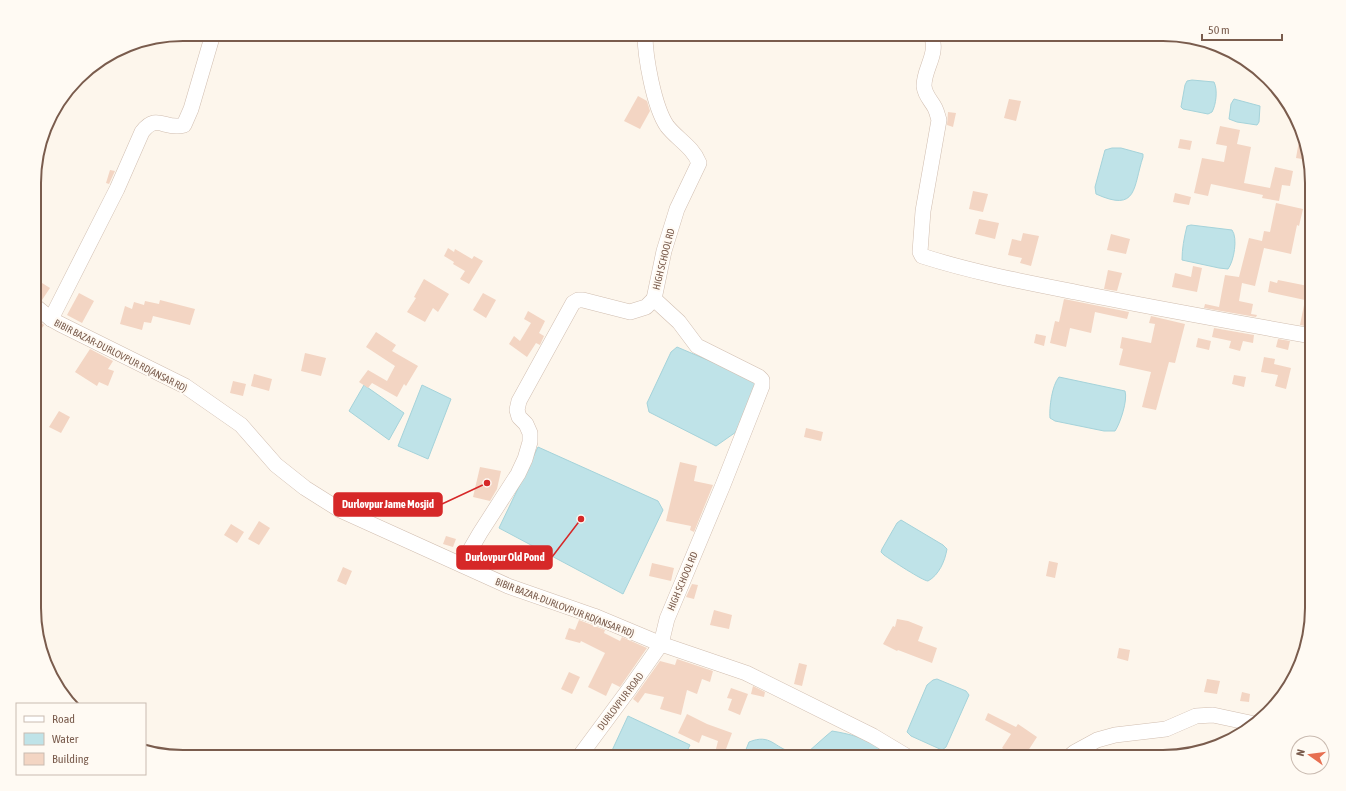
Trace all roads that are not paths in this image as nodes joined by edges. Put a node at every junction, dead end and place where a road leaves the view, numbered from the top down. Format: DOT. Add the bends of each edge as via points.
graph roads {
  1 [pos="211,41"];
  2 [pos="645,41"];
  3 [pos="932,41"];
  4 [pos="654,299"];
  5 [pos="41,311"];
  6 [pos="51,319"];
  7 [pos="1305,335"];
  8 [pos="462,564"];
  9 [pos="661,644"];
  10 [pos="1248,722"];
  11 [pos="584,750"];
  12 [pos="896,750"];
  13 [pos="1079,750"];
  1 -- 6 [label="street" via="184,125 177,127 155,122 147,124"];
  2 -- 4 [label="street, HIGH SCHOOL RD" via="649,70 659,107 667,125 686,144 699,163 677,209 662,257"];
  3 -- 7 [label="street" via="934,49 924,86 927,97 936,108 939,120 923,211 920,252 922,256 1025,282 1178,313"];
  4 -- 8 [label="street" via="646,306 630,312 583,300 573,303 519,401 518,417 526,424 530,433 525,459"];
  4 -- 9 [label="street, HIGH SCHOOL RD" via="679,322 697,346 762,380 762,386 723,485 667,619"];
  5 -- 6 [label="street, BIBIR BAZAR-DURLOVPUR RD(ANSAR RD)"];
  6 -- 8 [label="street, BIBIR BAZAR-DURLOVPUR RD(ANSAR RD)" via="185,386 241,425 276,465 305,488 340,510"];
  8 -- 9 [label="street, BIBIR BAZAR-DURLOVPUR RD(ANSAR RD)" via="508,586 594,616"];
  9 -- 11 [label="street, DURLOVPUR ROAD"];
  9 -- 12 [label="street, BIBIR BAZAR-DURLOVPUR RD(ANSAR RD)" via="746,673"];
  10 -- 13 [label="street" via="1213,715 1196,716 1166,729 1097,740"];
}
